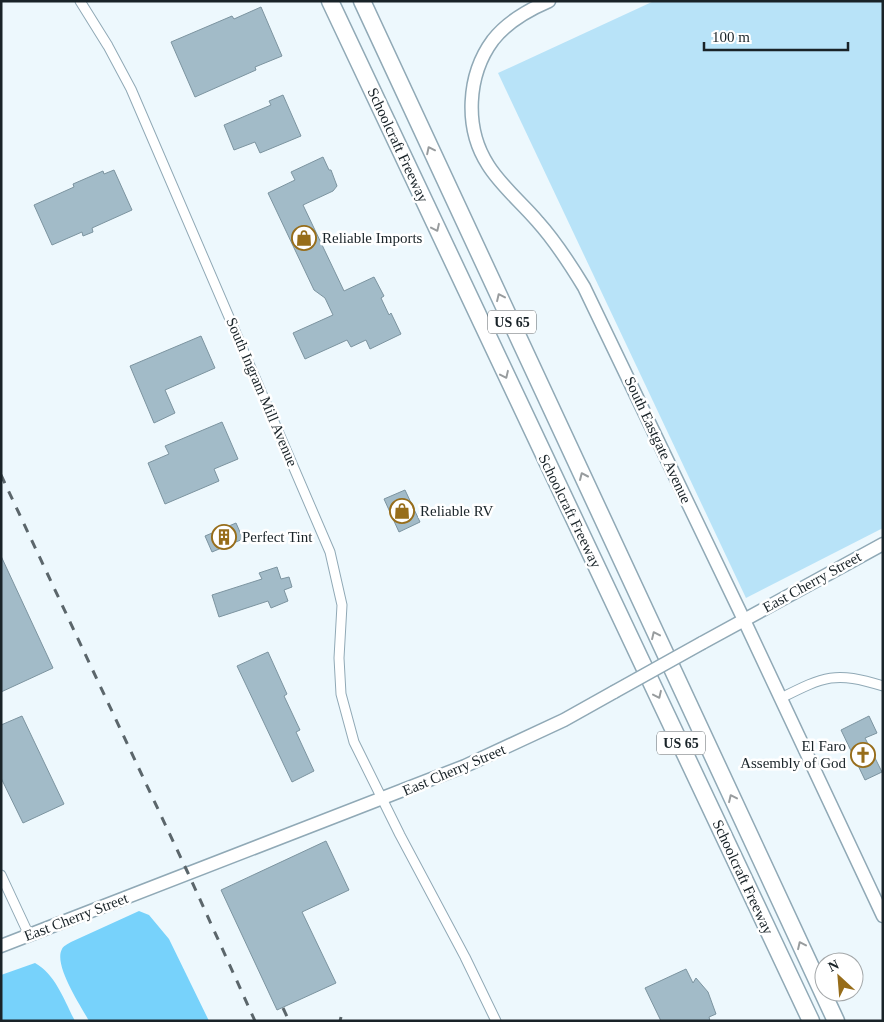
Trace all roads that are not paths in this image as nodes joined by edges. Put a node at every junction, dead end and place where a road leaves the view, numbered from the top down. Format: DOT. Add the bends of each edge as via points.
graph roads {
  1 [pos="80,1"];
  2 [pos="323,1"];
  3 [pos="330,1"];
  4 [pos="362,1"];
  5 [pos="372,1"];
  6 [pos="549,1"];
  7 [pos="386,120"];
  8 [pos="418,125"];
  9 [pos="883,544"];
  10 [pos="744,620"];
  11 [pos="883,686"];
  12 [pos="781,698"];
  13 [pos="383,799"];
  14 [pos="1,875"];
  15 [pos="883,916"];
  16 [pos="29,935"];
  17 [pos="1,946"];
  18 [pos="496,1021"];
  19 [pos="811,1021"];
  20 [pos="836,1021"];
  1 -- 13 [label="street, South Ingram Mill Avenue" via="131,89 330,552 342,605 339,677 343,709 354,742"];
  2 -- 7 [label="highway"];
  3 -- 7 [label="highway, Schoolcraft Freeway / US 65"];
  4 -- 8 [label="highway, Schoolcraft Freeway / US 65"];
  5 -- 8 [label="highway" via="411,88"];
  6 -- 10 [label="street, South Eastgate Avenue" via="514,20 493,40 478,66 472,96 472,124 478,145 488,165 556,244 584,287"];
  7 -- 19 [label="highway, Schoolcraft Freeway / US 65, one-way"];
  20 -- 8 [label="highway, Schoolcraft Freeway / US 65, one-way"];
  9 -- 10 [label="street, East Cherry Street"];
  10 -- 12 [label="street, South Eastgate Avenue"];
  10 -- 13 [label="street, East Cherry Street, bridge" via="514,744"];
  11 -- 12 [label="street" via="840,676 807,685"];
  12 -- 15 [label="street, South Eastgate Avenue"];
  13 -- 16 [label="street, East Cherry Street"];
  13 -- 18 [label="street, South Ingram Mill Avenue"];
  14 -- 16 [label="street"];
  16 -- 17 [label="street, East Cherry Street"];
}
